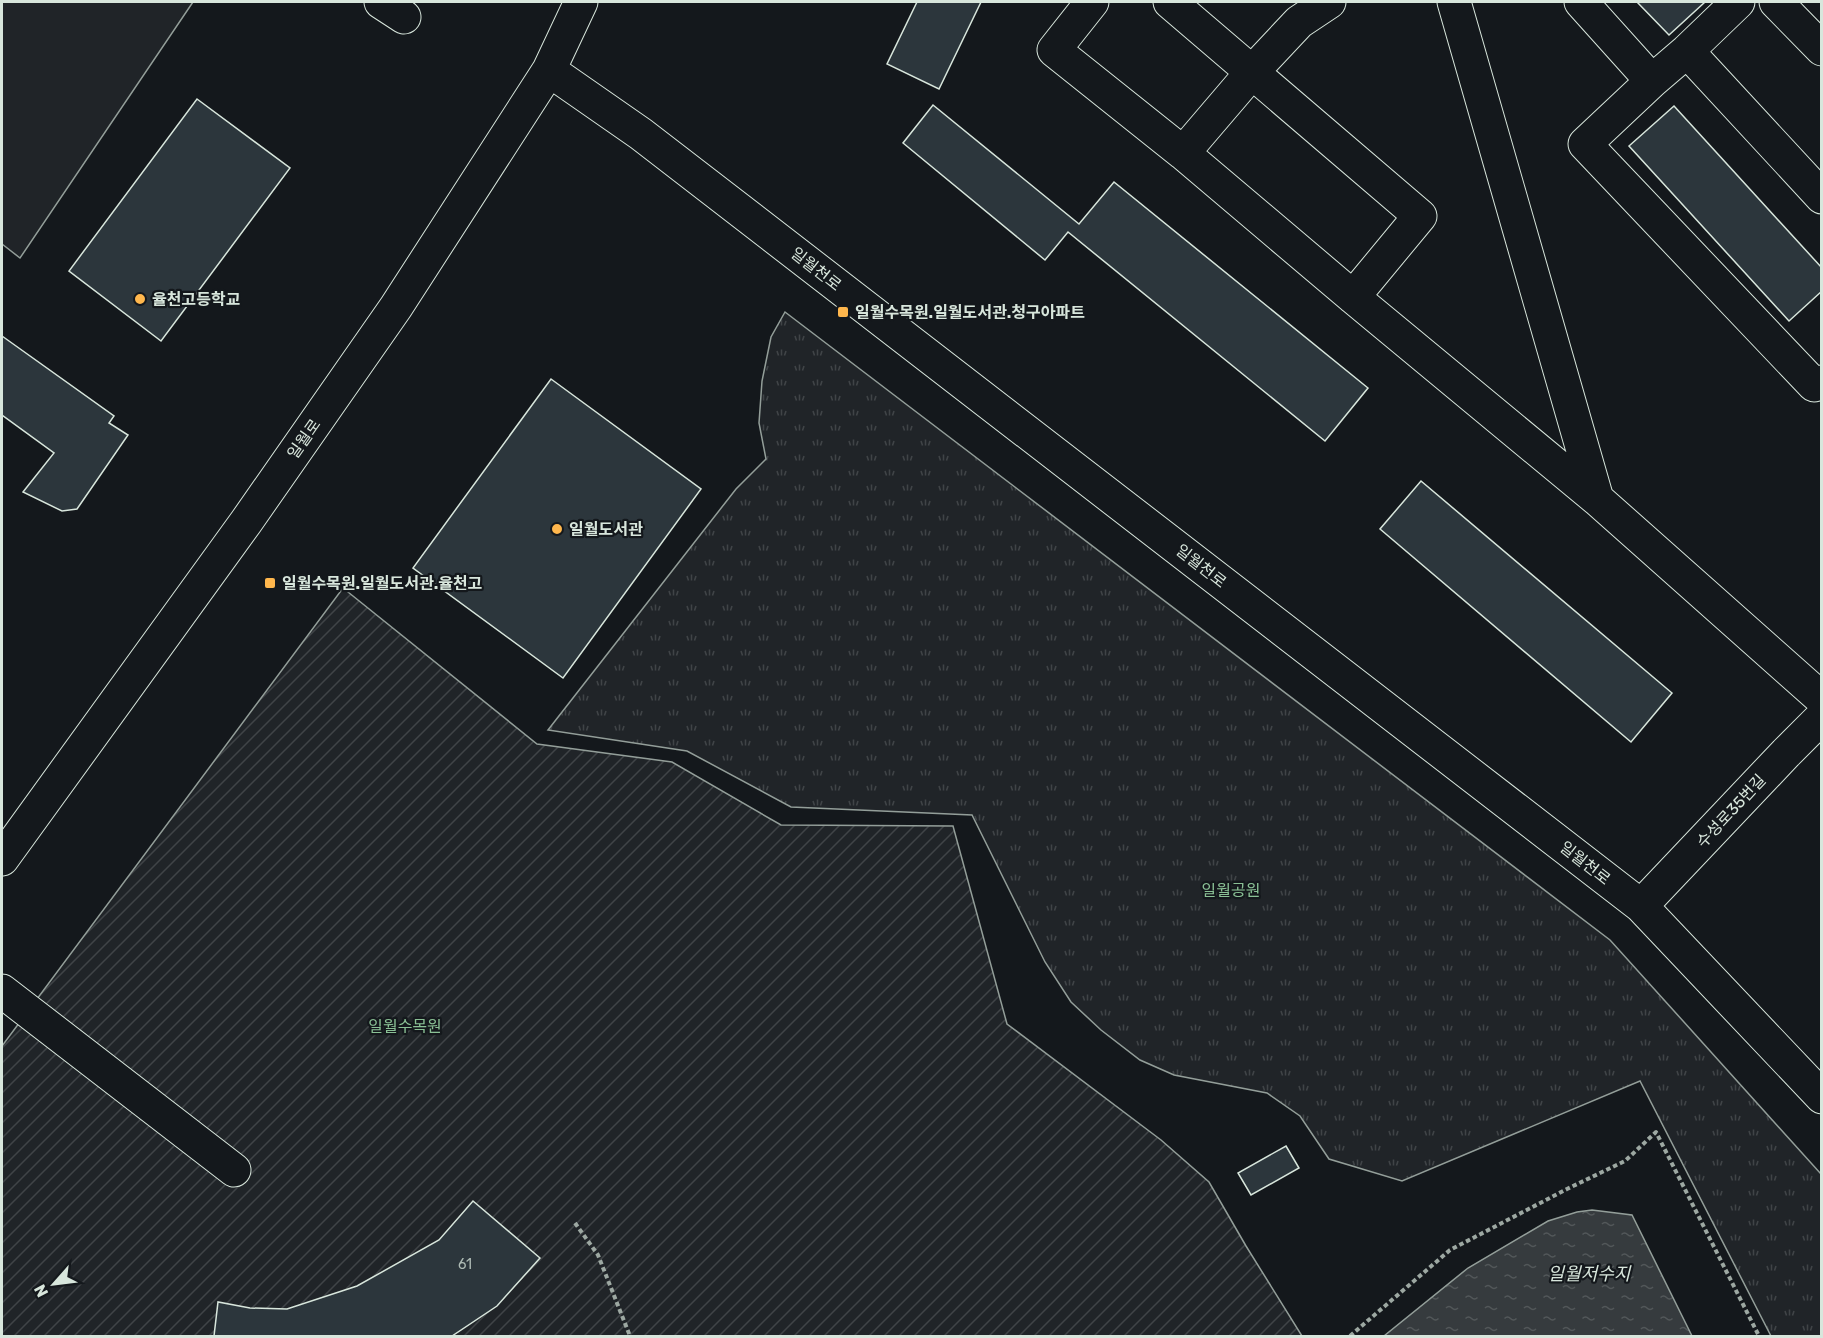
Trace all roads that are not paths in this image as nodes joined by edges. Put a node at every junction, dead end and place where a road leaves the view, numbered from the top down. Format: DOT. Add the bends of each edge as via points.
graph roads {
  1 [pos="581,2"];
  2 [pos="1092,2"];
  3 [pos="1170,2"];
  4 [pos="1329,2"];
  5 [pos="1454,2"];
  6 [pos="1581,2"];
  7 [pos="1738,2"];
  8 [pos="1776,2"];
  9 [pos="1821,49"];
  10 [pos="1687,51"];
  11 [pos="549,70"];
  12 [pos="1253,71"];
  13 [pos="1652,81"];
  14 [pos="1183,153"];
  15 [pos="1821,197"];
  16 [pos="1353,297"];
  17 [pos="1821,382"];
  18 [pos="1596,499"];
  19 [pos="1821,699"];
  20 [pos="1821,717"];
  21 [pos="2,859"];
  22 [pos="1641,906"];
  23 [pos="2,991"];
  24 [pos="1821,1097"];
  25 [pos="234,1170"];
  1 -- 11 [label="street, 일월로"];
  2 -- 14 [label="street" via="1054,50"];
  3 -- 12 [label="street"];
  4 -- 12 [label="street" via="1299,22"];
  5 -- 18 [label="street"];
  6 -- 13 [label="street"];
  7 -- 10 [label="street"];
  8 -- 9 [label="street"];
  10 -- 13 [label="street"];
  10 -- 15 [label="street"];
  11 -- 21 [label="street, 일월로" via="396,307"];
  11 -- 22 [label="street, 일월천로" via="641,134"];
  12 -- 14 [label="street"];
  12 -- 16 [label="street" via="1420,216"];
  13 -- 17 [label="street" via="1586,144 1814,385"];
  14 -- 16 [label="street"];
  16 -- 18 [label="street"];
  18 -- 19 [label="street"];
  20 -- 22 [label="street, 수성로35번길"];
  22 -- 24 [label="street, 일월천로"];
  23 -- 25 [label="street"];
}
